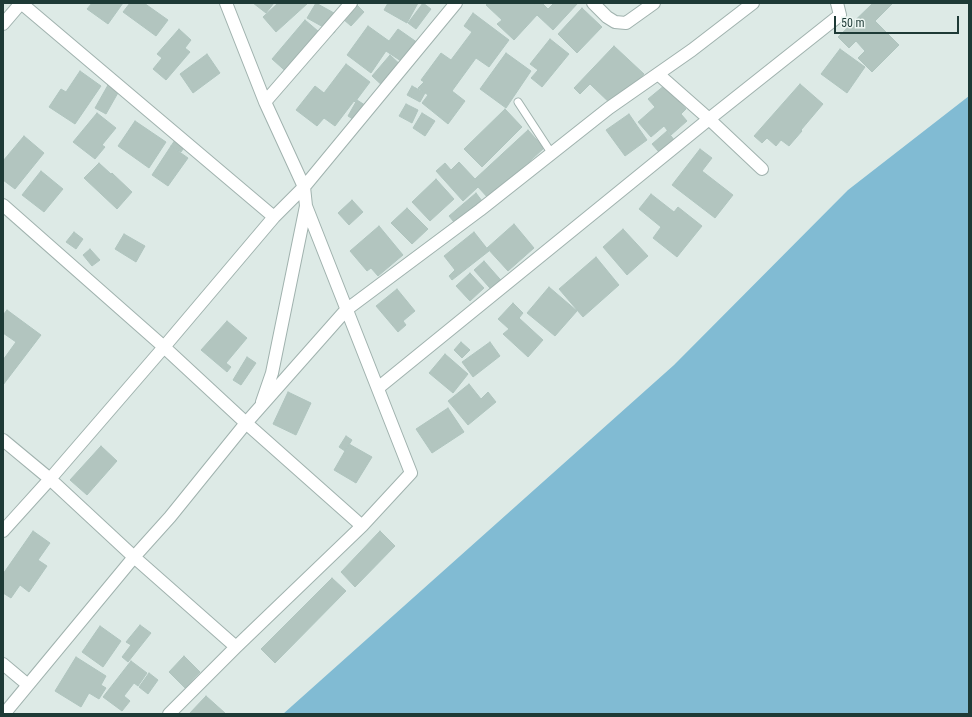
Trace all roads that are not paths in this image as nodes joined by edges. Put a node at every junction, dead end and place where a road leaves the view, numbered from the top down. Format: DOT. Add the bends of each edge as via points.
graph roads {
  1 [pos="21,3"];
  2 [pos="226,3"];
  3 [pos="351,3"];
  4 [pos="456,3"];
  5 [pos="593,3"];
  6 [pos="654,3"];
  7 [pos="753,3"];
  8 [pos="837,3"];
  9 [pos="3,24"];
  10 [pos="658,74"];
  11 [pos="265,102"];
  12 [pos="518,102"];
  13 [pos="709,119"];
  14 [pos="552,154"];
  15 [pos="762,168"];
  16 [pos="304,187"];
  17 [pos="3,205"];
  18 [pos="306,206"];
  19 [pos="274,217"];
  20 [pos="346,310"];
  21 [pos="164,347"];
  22 [pos="378,388"];
  23 [pos="260,409"];
  24 [pos="246,424"];
  25 [pos="3,440"];
  26 [pos="50,479"];
  27 [pos="362,526"];
  28 [pos="3,531"];
  29 [pos="134,557"];
  30 [pos="236,647"];
  31 [pos="3,664"];
  32 [pos="28,685"];
  33 [pos="4,714"];
  34 [pos="169,714"];
  1 -- 9 [label="street"];
  1 -- 19 [label="street"];
  2 -- 11 [label="street"];
  3 -- 11 [label="street"];
  4 -- 16 [label="street"];
  5 -- 6 [label="street" via="615,22 626,23"];
  7 -- 10 [label="street"];
  8 -- 13 [label="street" via="840,15"];
  10 -- 13 [label="street"];
  10 -- 14 [label="street" via="609,108"];
  11 -- 16 [label="street"];
  12 -- 14 [label="lane"];
  13 -- 15 [label="street"];
  13 -- 22 [label="street"];
  14 -- 20 [label="street"];
  16 -- 18 [label="street"];
  16 -- 19 [label="street"];
  17 -- 21 [label="street"];
  18 -- 20 [label="street"];
  18 -- 23 [label="street" via="272,373"];
  19 -- 21 [label="street"];
  20 -- 22 [label="street"];
  20 -- 23 [label="street"];
  21 -- 24 [label="street"];
  21 -- 26 [label="street"];
  22 -- 27 [label="street" via="411,472"];
  23 -- 24 [label="street"];
  24 -- 27 [label="street"];
  24 -- 29 [label="street"];
  25 -- 26 [label="street"];
  26 -- 28 [label="street"];
  26 -- 29 [label="street"];
  27 -- 30 [label="street"];
  29 -- 30 [label="street"];
  29 -- 32 [label="street"];
  30 -- 34 [label="street"];
  31 -- 32 [label="street"];
  32 -- 33 [label="street"];
}
